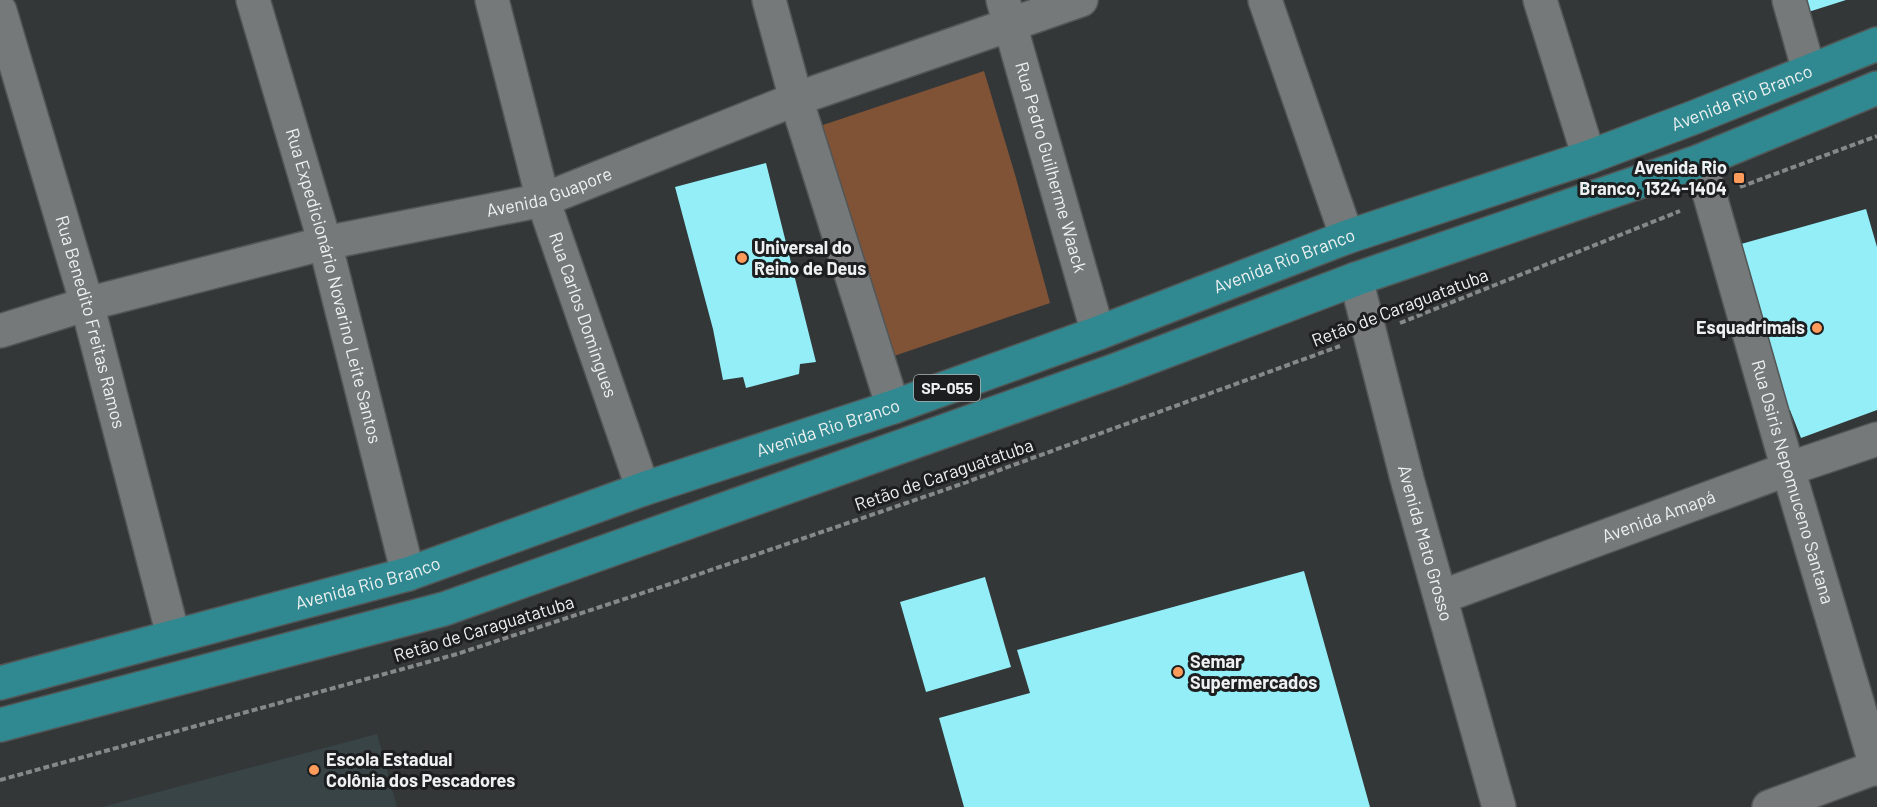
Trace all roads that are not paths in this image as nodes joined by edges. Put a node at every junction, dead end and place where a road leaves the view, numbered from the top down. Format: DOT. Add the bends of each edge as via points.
graph roads {
  1 [pos="253,0"];
  2 [pos="492,0"];
  3 [pos="770,0"];
  4 [pos="1081,0"];
  5 [pos="1265,0"];
  6 [pos="1540,0"];
  7 [pos="1789,0"];
  8 [pos="0,11"];
  9 [pos="1006,13"];
  10 [pos="1877,44"];
  11 [pos="1809,71"];
  12 [pos="1877,88"];
  13 [pos="796,99"];
  14 [pos="1589,157"];
  15 [pos="1700,161"];
  16 [pos="543,200"];
  17 [pos="1347,237"];
  18 [pos="325,243"];
  19 [pos="1356,279"];
  20 [pos="87,304"];
  21 [pos="0,331"];
  22 [pos="1098,333"];
  23 [pos="893,407"];
  24 [pos="1877,439"];
  25 [pos="1788,469"];
  26 [pos="643,489"];
  27 [pos="408,574"];
  28 [pos="1441,597"];
  29 [pos="173,635"];
  30 [pos="0,683"];
  31 [pos="0,725"];
  32 [pos="1877,768"];
  33 [pos="1499,807"];
  34 [pos="1769,807"];
  1 -- 18 [label="street, Rua Expedicionário Novarino Leite Santos"];
  2 -- 16 [label="street, Rua Carlos Domingues"];
  3 -- 13 [label="street"];
  4 -- 9 [label="street, Avenida Guapore"];
  5 -- 17 [label="street"];
  6 -- 14 [label="street"];
  7 -- 11 [label="street"];
  8 -- 20 [label="street, Rua Benedito Freitas Ramos"];
  9 -- 13 [label="street, Avenida Guapore"];
  9 -- 22 [label="street, Rua Pedro Guilherme Waack"];
  10 -- 11 [label="main road, Avenida Rio Branco / SP-055"];
  11 -- 14 [label="main road, Avenida Rio Branco / SP-055"];
  12 -- 15 [label="main road, SP-055"];
  13 -- 16 [label="street, Avenida Guapore"];
  13 -- 23 [label="street"];
  14 -- 17 [label="main road, Avenida Rio Branco / SP-055"];
  15 -- 19 [label="main road, SP-055"];
  15 -- 25 [label="street, Rua Osiris Nepomuceno Santana"];
  16 -- 18 [label="street, Avenida Guapore"];
  16 -- 26 [label="street, Rua Carlos Domingues"];
  17 -- 22 [label="main road, Avenida Rio Branco / SP-055"];
  18 -- 20 [label="street, Avenida Guapore"];
  18 -- 27 [label="street, Rua Expedicionário Novarino Leite Santos"];
  19 -- 28 [label="street, Avenida Mato Grosso"];
  19 -- 31 [label="main road, SP-055" via="1116,370 444,609"];
  20 -- 21 [label="street, Avenida Guapore"];
  20 -- 29 [label="street, Rua Benedito Freitas Ramos"];
  22 -- 23 [label="main road, Avenida Rio Branco / SP-055"];
  23 -- 26 [label="main road, Avenida Rio Branco / SP-055"];
  24 -- 25 [label="street, Avenida Amapá"];
  25 -- 28 [label="street, Avenida Amapá"];
  25 -- 32 [label="street, Rua Osiris Nepomuceno Santana"];
  26 -- 27 [label="main road, Avenida Rio Branco / SP-055"];
  27 -- 29 [label="main road, Avenida Rio Branco / SP-055"];
  28 -- 33 [label="street, Avenida Mato Grosso"];
  29 -- 30 [label="main road, Avenida Rio Branco / SP-055"];
  32 -- 34 [label="street"];
}
